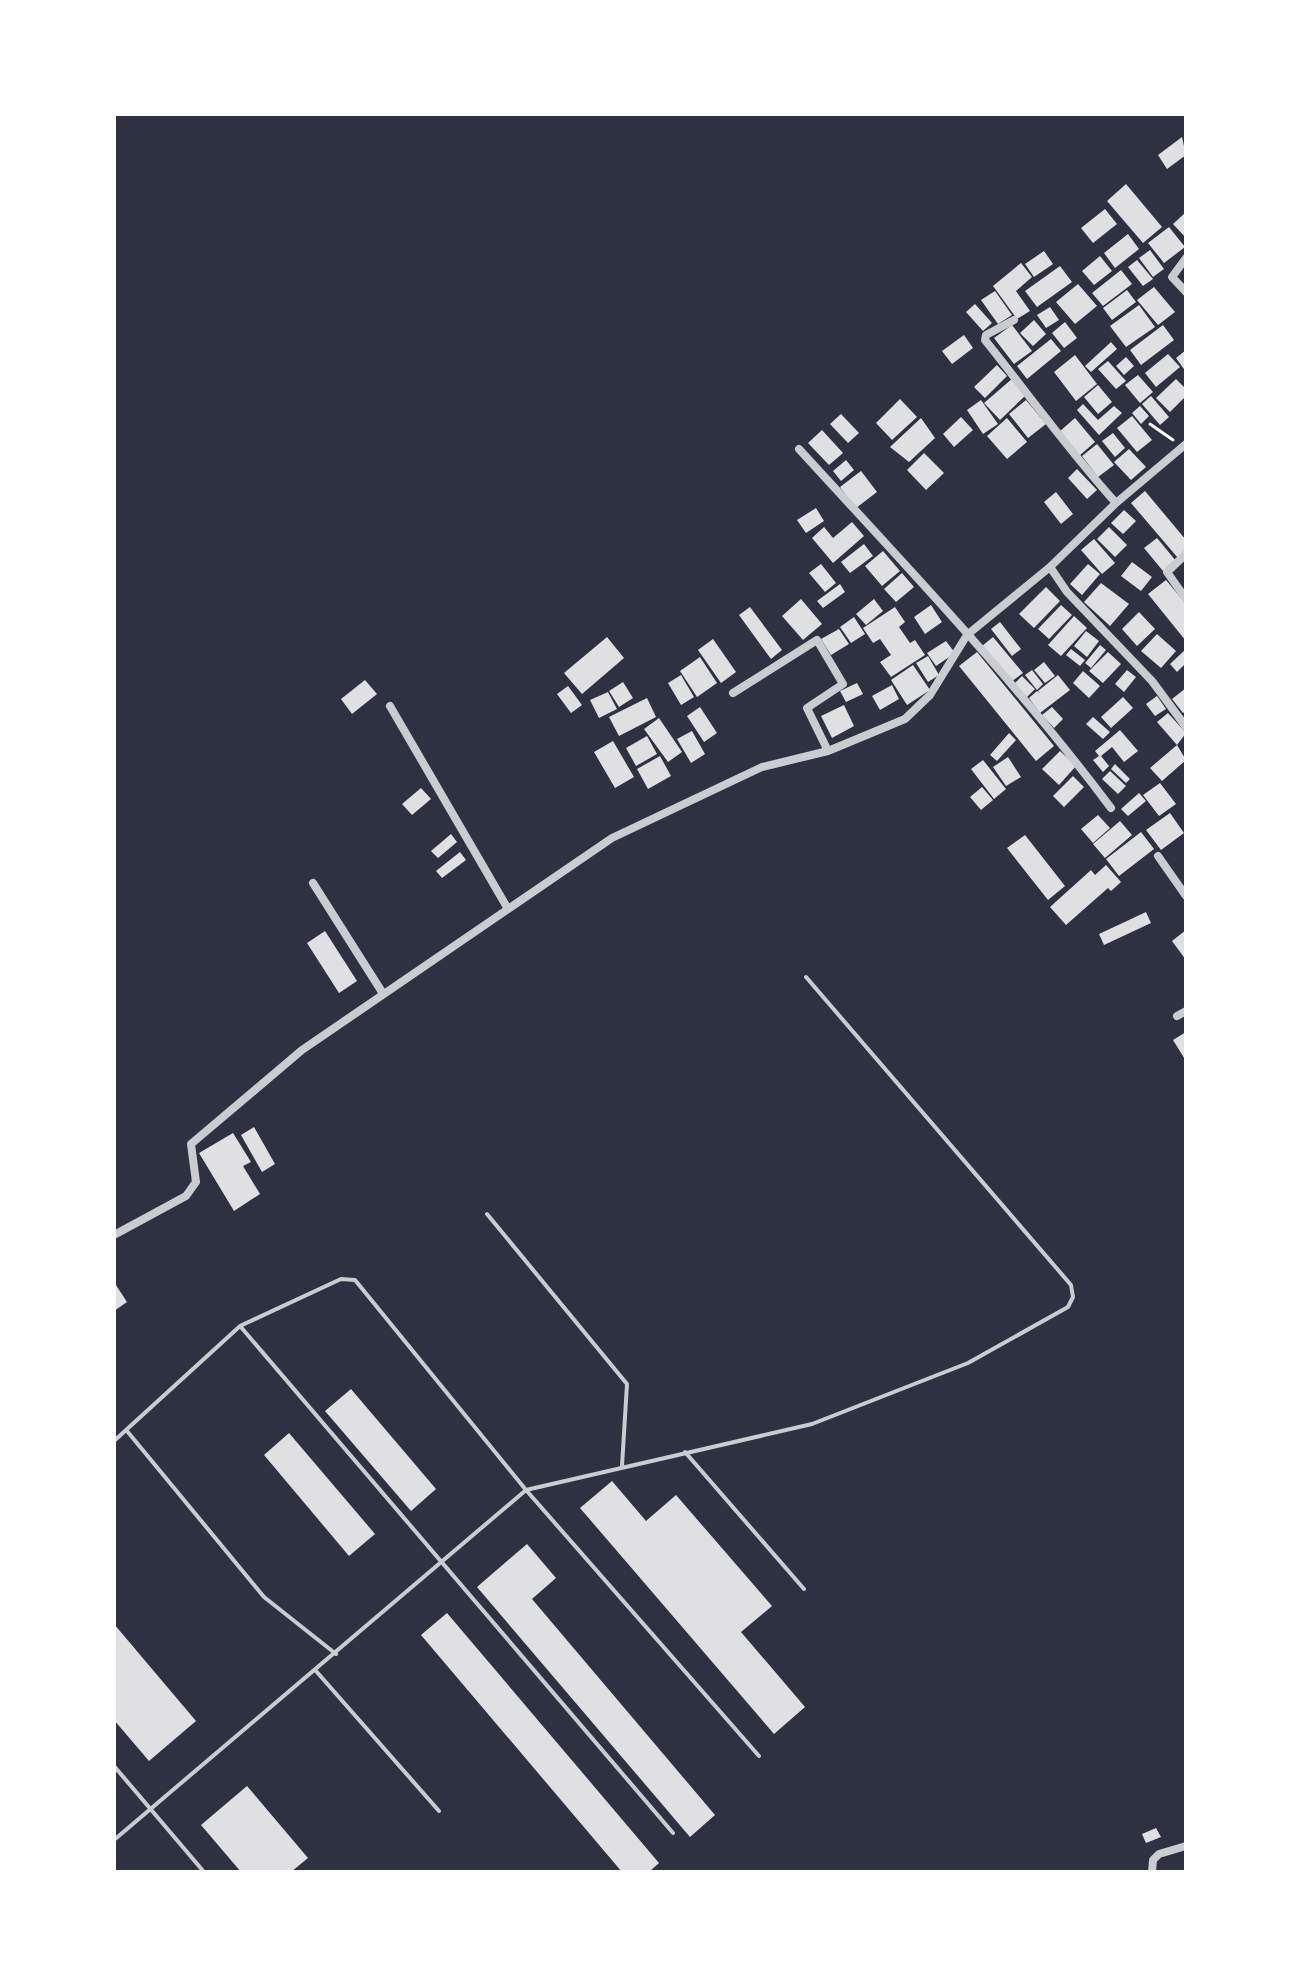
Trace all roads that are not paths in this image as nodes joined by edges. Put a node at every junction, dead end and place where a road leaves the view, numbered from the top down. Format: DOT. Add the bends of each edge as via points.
graph roads {
  1 [pos="1186,258"];
  2 [pos="1186,292"];
  3 [pos="1014,320"];
  4 [pos="1184,445"];
  5 [pos="799,449"];
  6 [pos="1116,503"];
  7 [pos="1186,554"];
  8 [pos="1050,567"];
  9 [pos="1186,599"];
  10 [pos="967,635"];
  11 [pos="733,693"];
  12 [pos="390,706"];
  13 [pos="1186,727"];
  14 [pos="828,751"];
  15 [pos="1111,808"];
  16 [pos="1158,856"];
  17 [pos="313,883"];
  18 [pos="1186,896"];
  19 [pos="508,909"];
  20 [pos="806,977"];
  21 [pos="382,992"];
  22 [pos="487,1214"];
  23 [pos="114,1235"];
  24 [pos="240,1326"];
  25 [pos="127,1431"];
  26 [pos="114,1441"];
  27 [pos="684,1451"];
  28 [pos="622,1466"];
  29 [pos="526,1490"];
  30 [pos="442,1563"];
  31 [pos="804,1589"];
  32 [pos="336,1654"];
  33 [pos="316,1671"];
  34 [pos="759,1756"];
  35 [pos="114,1766"];
  36 [pos="152,1809"];
  37 [pos="439,1811"];
  38 [pos="673,1833"];
  39 [pos="114,1840"];
  40 [pos="1186,1846"];
  41 [pos="204,1872"];
  42 [pos="1152,1872"];
  1 -- 2 [label="street" via="1172,277"];
  3 -- 6 [label="street" via="985,340 1069,451"];
  4 -- 6 [label="street"];
  5 -- 10 [label="street"];
  6 -- 8 [label="street"];
  7 -- 9 [label="street" via="1167,572"];
  8 -- 10 [label="street"];
  8 -- 13 [label="street"];
  10 -- 14 [label="street" via="930,695 905,719"];
  10 -- 15 [label="street"];
  11 -- 14 [label="street" via="817,640 843,684 807,708"];
  12 -- 19 [label="street"];
  14 -- 19 [label="street" via="762,767 612,838"];
  16 -- 18 [label="street"];
  17 -- 21 [label="street"];
  19 -- 21 [label="street"];
  20 -- 27 [label="lane" via="1071,1285 1073,1297 1068,1307 954,1368 812,1424"];
  21 -- 23 [label="street" via="302,1050 191,1144 196,1182 186,1196"];
  22 -- 28 [label="lane" via="627,1384"];
  24 -- 25 [label="lane"];
  24 -- 29 [label="lane" via="341,1279 355,1280"];
  24 -- 30 [label="lane"];
  25 -- 26 [label="lane"];
  25 -- 32 [label="lane" via="264,1597"];
  27 -- 28 [label="lane"];
  27 -- 31 [label="lane"];
  28 -- 29 [label="lane"];
  29 -- 30 [label="lane"];
  29 -- 34 [label="lane"];
  30 -- 32 [label="lane"];
  30 -- 38 [label="lane"];
  32 -- 33 [label="lane"];
  33 -- 36 [label="lane"];
  33 -- 37 [label="lane"];
  35 -- 36 [label="lane"];
  36 -- 39 [label="lane"];
  36 -- 41 [label="lane"];
  40 -- 42 [label="street" via="1159,1854"];
}
